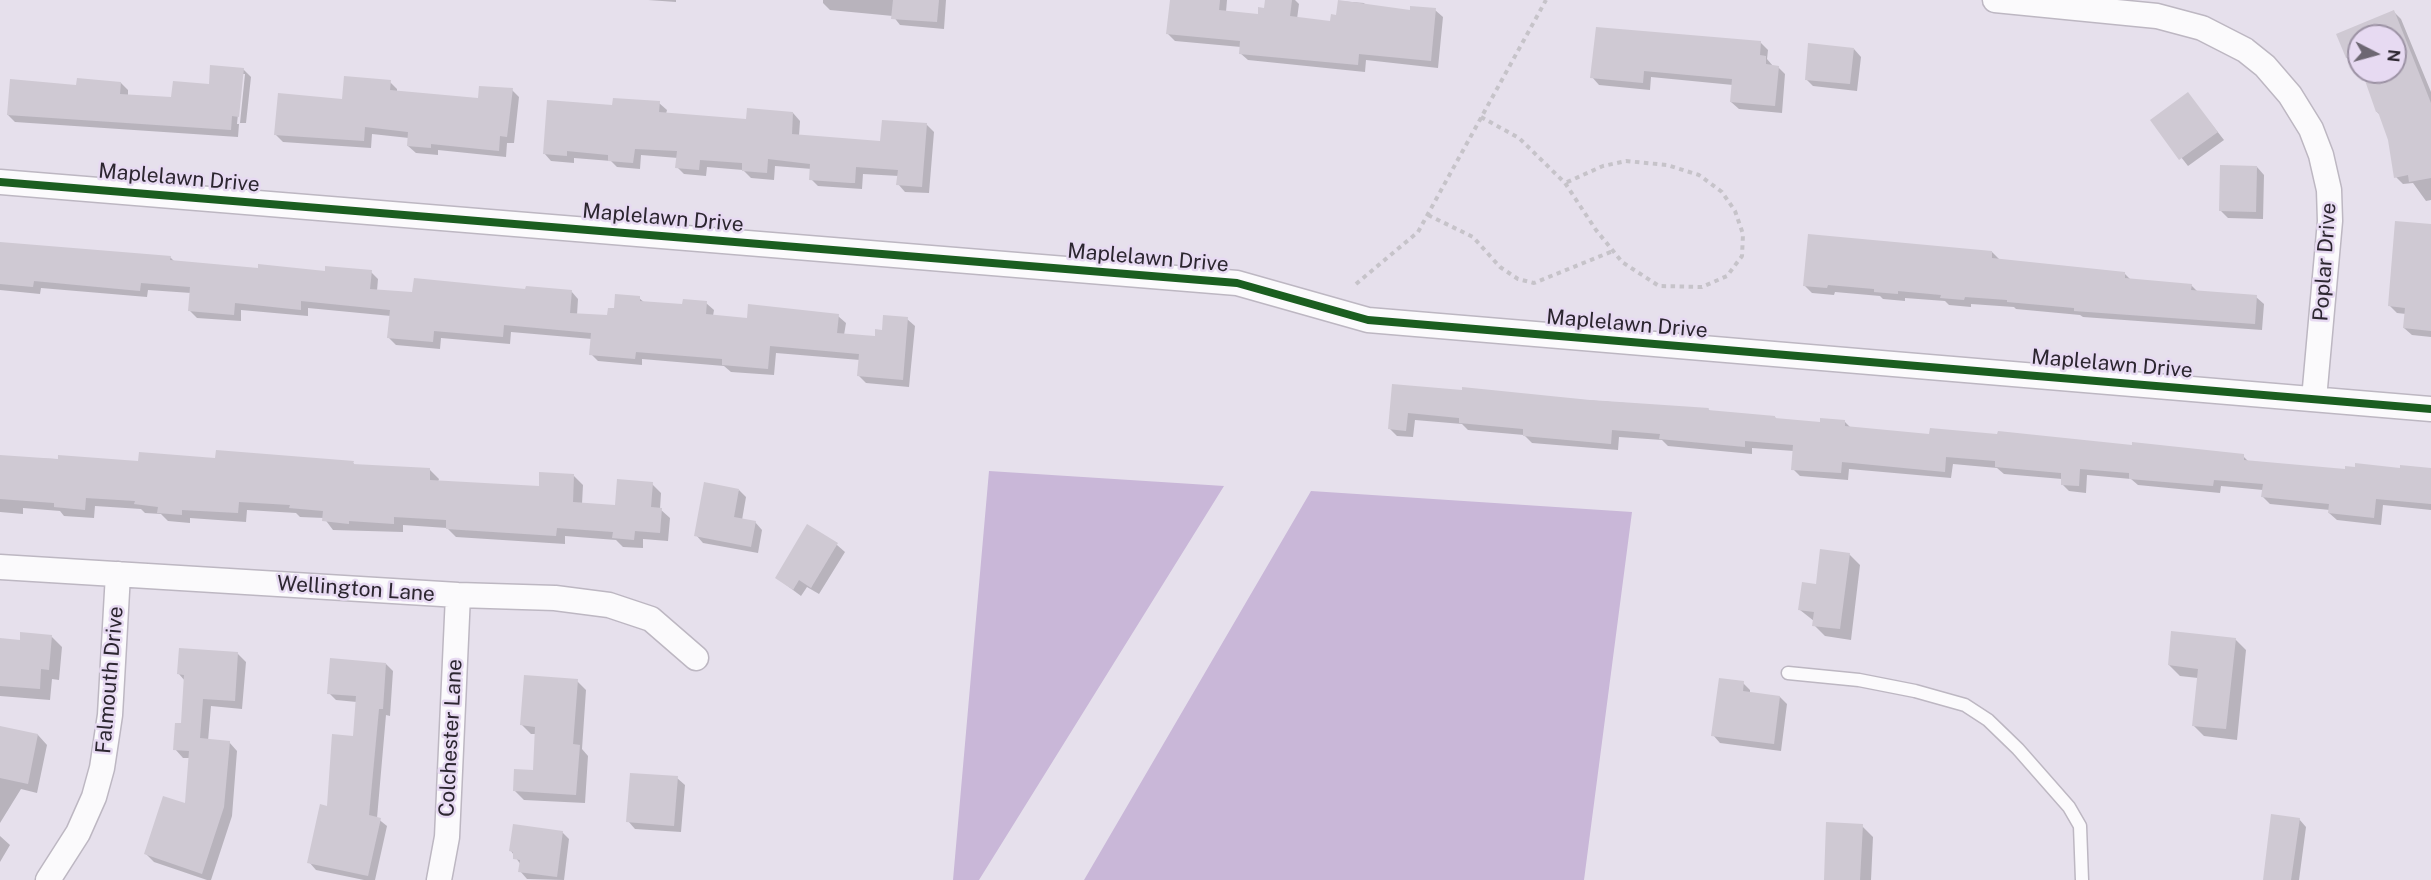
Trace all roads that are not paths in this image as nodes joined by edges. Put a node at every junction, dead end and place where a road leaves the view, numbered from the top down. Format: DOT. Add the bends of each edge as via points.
graph roads {
  1 [pos="1995,0"];
  2 [pos="0,182"];
  3 [pos="2314,399"];
  4 [pos="2431,409"];
  5 [pos="0,567"];
  6 [pos="118,574"];
  7 [pos="458,595"];
  8 [pos="696,658"];
  9 [pos="1788,673"];
  10 [pos="48,880"];
  11 [pos="439,880"];
  12 [pos="2082,880"];
  1 -- 3 [label="street, Poplar Drive" via="2186,22 2245,50 2290,95 2312,129 2329,190 2330,220"];
  2 -- 3 [label="street, Maplelawn Drive" via="1238,283 1368,320"];
  3 -- 4 [label="street, Maplelawn Drive"];
  5 -- 6 [label="street, Wellington Lane"];
  6 -- 7 [label="street, Wellington Lane"];
  6 -- 10 [label="street, Falmouth Drive" via="110,715 102,768 78,833"];
  7 -- 8 [label="street, Wellington Lane" via="555,598 609,605 651,619"];
  7 -- 11 [label="street, Colchester Lane" via="447,837"];
  9 -- 12 [label="lane" via="1859,680 1915,691 1965,705 1988,720 2069,807 2080,826"];
}
